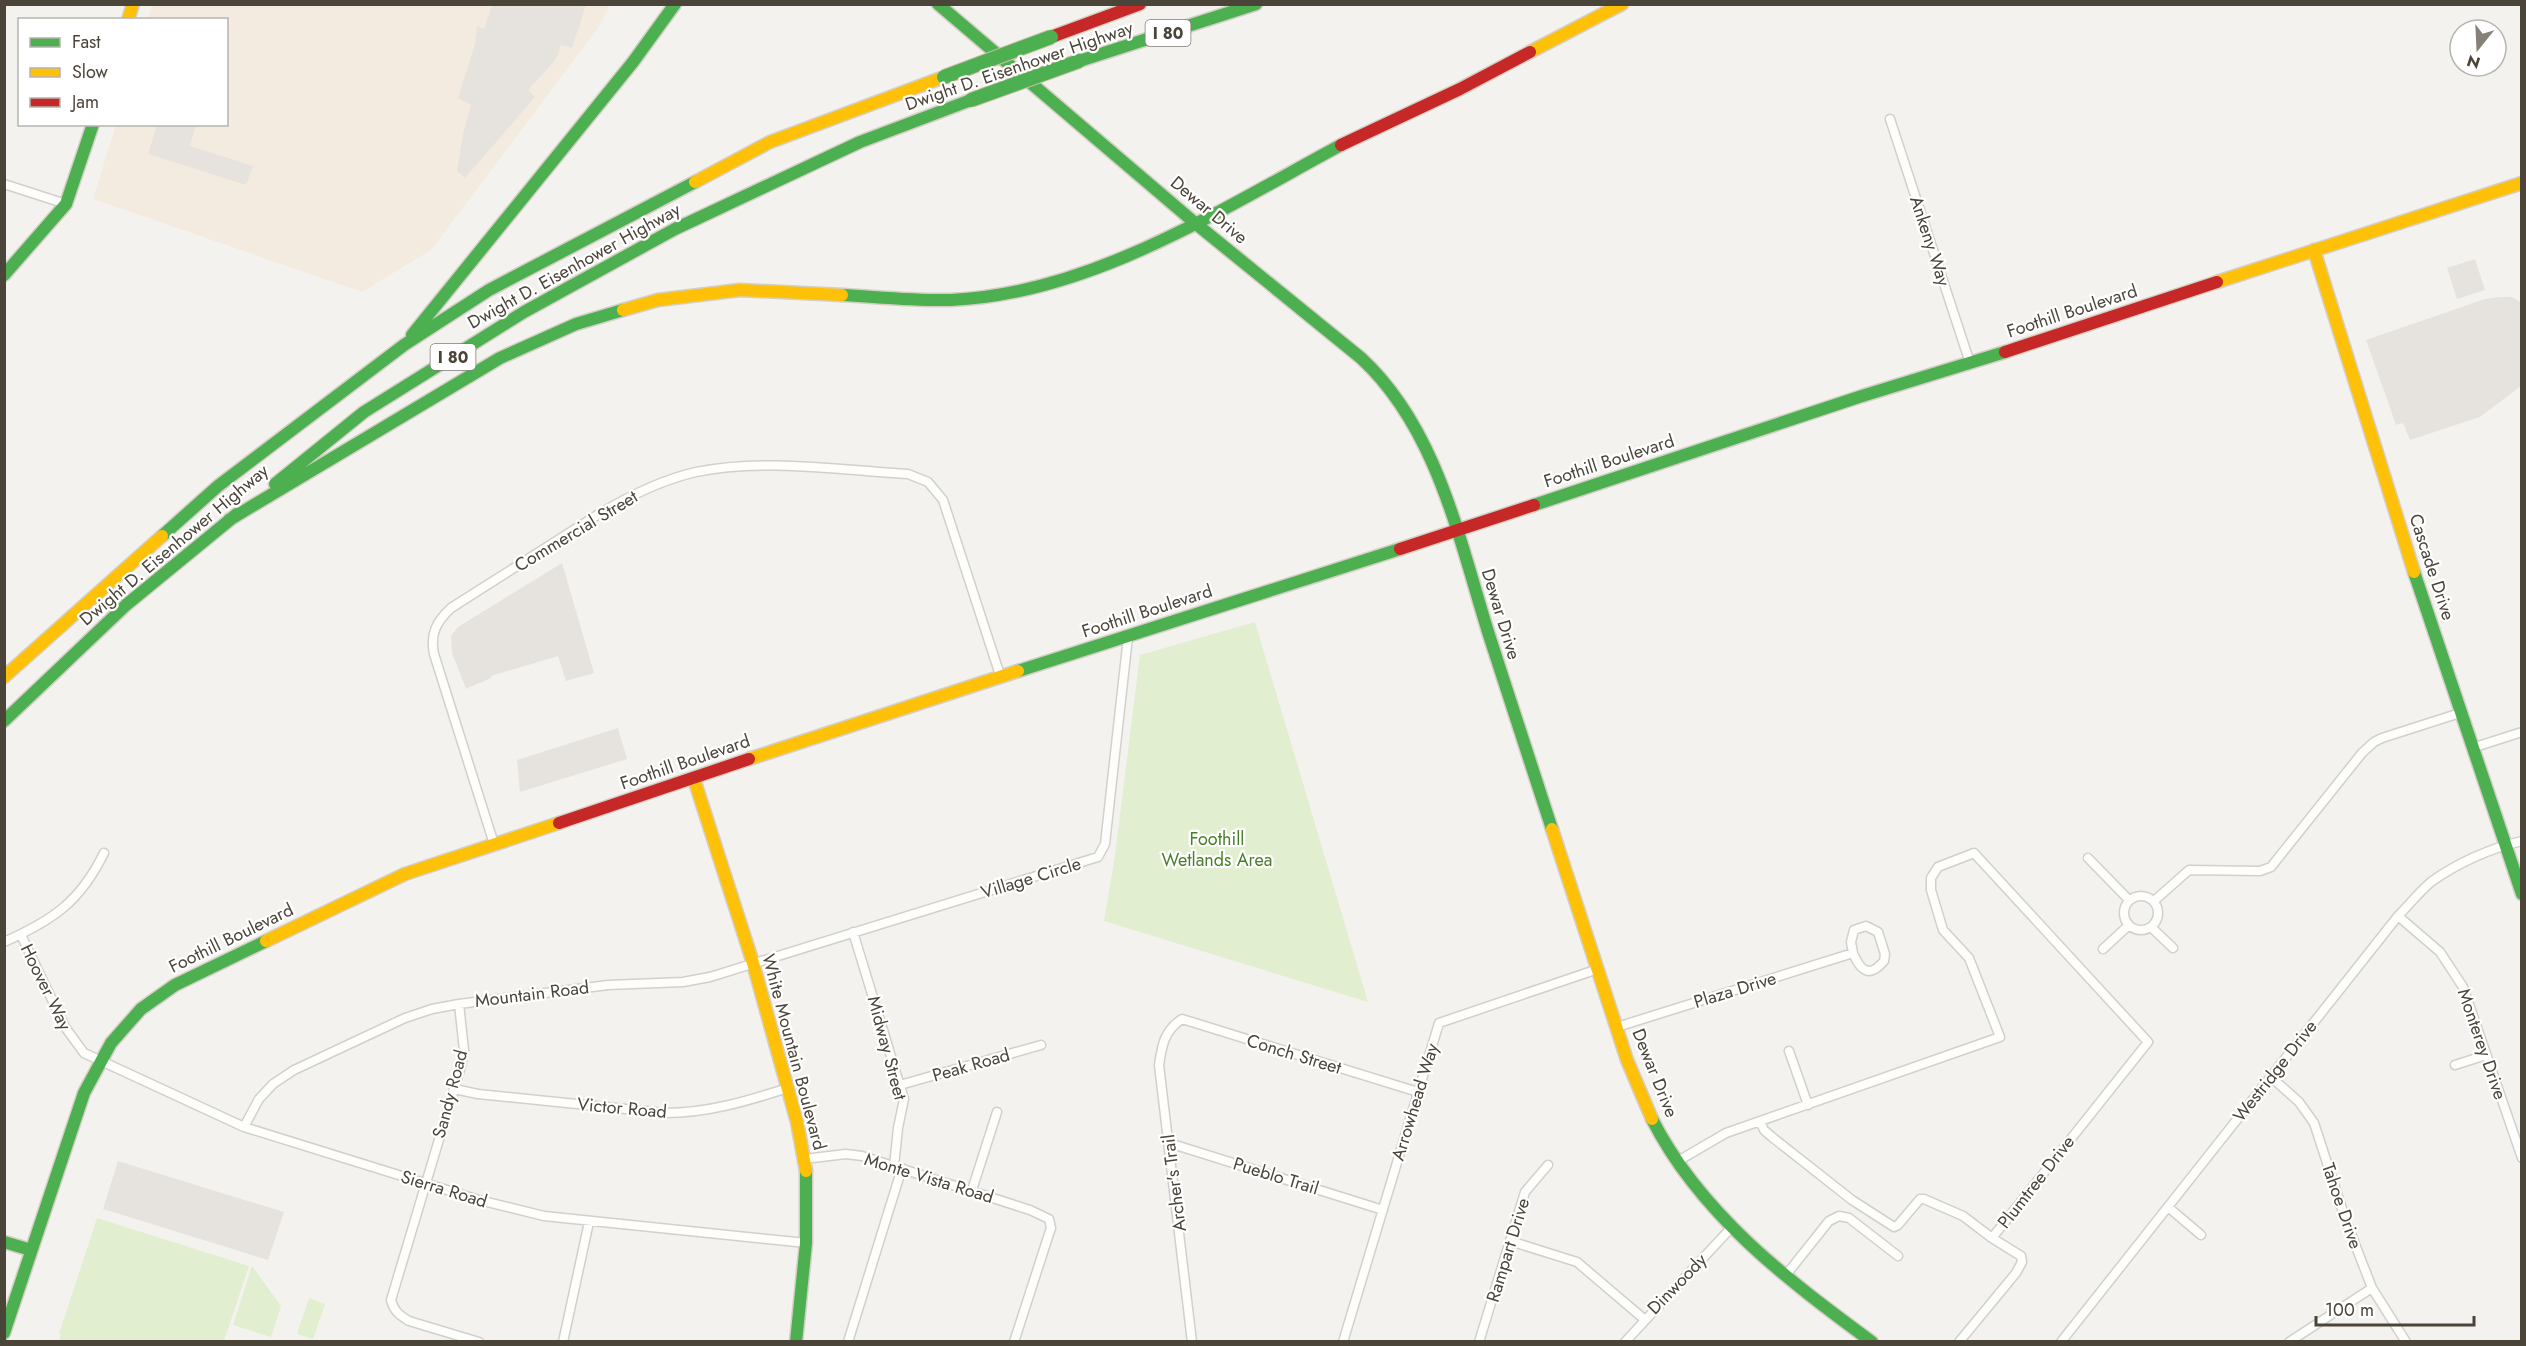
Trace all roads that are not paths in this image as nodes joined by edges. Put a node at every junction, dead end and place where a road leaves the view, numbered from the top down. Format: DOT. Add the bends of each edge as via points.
graph roads {
  1 [pos="675,4"];
  2 [pos="938,4"];
  3 [pos="1140,4"];
  4 [pos="1256,4"];
  5 [pos="1622,4"];
  6 [pos="1890,118"];
  7 [pos="92,126"];
  8 [pos="2522,183"];
  9 [pos="4,184"];
  10 [pos="66,204"];
  11 [pos="1195,223"];
  12 [pos="2314,250"];
  13 [pos="4,275"];
  14 [pos="404,345"];
  15 [pos="1970,363"];
  16 [pos="229,520"];
  17 [pos="1457,531"];
  18 [pos="1128,637"];
  19 [pos="4,677"];
  20 [pos="1001,678"];
  21 [pos="2460,713"];
  22 [pos="4,722"];
  23 [pos="2522,732"];
  24 [pos="2472,748"];
  25 [pos="694,779"];
  26 [pos="2522,841"];
  27 [pos="494,844"];
  28 [pos="2505,845"];
  29 [pos="104,853"];
  30 [pos="2088,858"];
  31 [pos="2522,894"];
  32 [pos="2129,900"];
  33 [pos="2154,901"];
  34 [pos="2398,916"];
  35 [pos="2129,925"];
  36 [pos="2151,927"];
  37 [pos="853,932"];
  38 [pos="21,935"];
  39 [pos="4,942"];
  40 [pos="2173,948"];
  41 [pos="2103,949"];
  42 [pos="1853,953"];
  43 [pos="753,963"];
  44 [pos="1598,969"];
  45 [pos="459,1004"];
  46 [pos="1170,1026"];
  47 [pos="1617,1027"];
  48 [pos="1041,1045"];
  49 [pos="1789,1051"];
  50 [pos="2486,1054"];
  51 [pos="99,1062"];
  52 [pos="2455,1065"];
  53 [pos="2271,1077"];
  54 [pos="900,1084"];
  55 [pos="788,1088"];
  56 [pos="453,1089"];
  57 [pos="1418,1092"];
  58 [pos="1808,1105"];
  59 [pos="998,1112"];
  60 [pos="1760,1121"];
  61 [pos="244,1127"];
  62 [pos="1169,1143"];
  63 [pos="2522,1158"];
  64 [pos="804,1159"];
  65 [pos="1678,1161"];
  66 [pos="1548,1165"];
  67 [pos="898,1167"];
  68 [pos="425,1183"];
  69 [pos="972,1190"];
  70 [pos="2168,1207"];
  71 [pos="1383,1210"];
  72 [pos="589,1222"];
  73 [pos="1731,1228"];
  74 [pos="2201,1235"];
  75 [pos="1992,1238"];
  76 [pos="1510,1241"];
  77 [pos="4,1242"];
  78 [pos="806,1243"];
  79 [pos="31,1250"];
  80 [pos="1898,1256"];
  81 [pos="1786,1275"];
  82 [pos="2372,1288"];
  83 [pos="1644,1319"];
  84 [pos="4,1333"];
  85 [pos="479,1341"];
  86 [pos="563,1341"];
  87 [pos="796,1341"];
  88 [pos="848,1341"];
  89 [pos="1014,1341"];
  90 [pos="1192,1341"];
  91 [pos="1343,1341"];
  92 [pos="1479,1341"];
  93 [pos="1625,1341"];
  94 [pos="1872,1341"];
  95 [pos="1959,1341"];
  96 [pos="2061,1341"];
  97 [pos="2289,1341"];
  98 [pos="2406,1341"];
  1 -- 14 [label="main road" via="633,62"];
  2 -- 11 [label="main road, Dewar Drive"];
  3 -- 14 [label="main road, Dwight D. Eisenhower Highway / I 80, bridge" via="770,142 489,290"];
  4 -- 16 [label="main road, Dwight D. Eisenhower Highway / I 80, bridge" via="1080,62 860,142 685,224 524,312 364,412"];
  5 -- 11 [label="main road"];
  6 -- 15 [label="street, Ankeny Way"];
  7 -- 10 [label="main road"];
  8 -- 12 [label="main road, Foothill Boulevard"];
  9 -- 10 [label="street"];
  10 -- 13 [label="main road"];
  11 -- 16 [label="main road" via="1062,281 1006,293 951,300 740,290 658,300 576,324 500,358"];
  11 -- 17 [label="main road, Dewar Drive" via="1356,353 1397,396 1427,451"];
  12 -- 15 [label="main road, Foothill Boulevard"];
  12 -- 21 [label="main road, Cascade Drive"];
  14 -- 19 [label="main road, Dwight D. Eisenhower Highway / I 80" via="218,486"];
  15 -- 17 [label="main road, Foothill Boulevard"];
  16 -- 22 [label="main road, Dwight D. Eisenhower Highway / I 80" via="126,605"];
  17 -- 18 [label="main road, Foothill Boulevard"];
  17 -- 44 [label="main road, Dewar Drive"];
  18 -- 20 [label="main road, Foothill Boulevard"];
  18 -- 37 [label="street, Village Circle" via="1105,844 1098,857"];
  20 -- 25 [label="main road, Foothill Boulevard"];
  20 -- 27 [label="street, Commercial Street" via="943,500 928,482 908,474 767,466 696,472 657,484 623,499 451,608 434,627 434,654"];
  21 -- 24 [label="main road, Cascade Drive"];
  21 -- 33 [label="street" via="2382,738 2368,747 2271,867 2260,871 2189,870"];
  23 -- 24 [label="street"];
  24 -- 28 [label="main road, Cascade Drive"];
  25 -- 27 [label="main road, Foothill Boulevard"];
  25 -- 43 [label="main road, White Mountain Boulevard"];
  26 -- 28 [label="street, Westridge Drive"];
  27 -- 51 [label="main road, Foothill Boulevard" via="405,874 174,985 125,1025"];
  28 -- 31 [label="main road, Cascade Drive"];
  28 -- 34 [label="street, Westridge Drive" via="2430,883"];
  29 -- 38 [label="street" via="76,898 46,922"];
  30 -- 32 [label="street"];
  32 -- 33 [label="street" via="2143,895"];
  32 -- 35 [label="street" via="2123,914"];
  33 -- 36 [label="street" via="2158,911"];
  34 -- 50 [label="street, Monterey Drive" via="2440,952 2454,970"];
  34 -- 53 [label="street, Westridge Drive"];
  35 -- 36 [label="street" via="2140,930"];
  35 -- 41 [label="street"];
  36 -- 40 [label="street"];
  37 -- 43 [label="street, Mountain Road"];
  37 -- 54 [label="street, Midway Street"];
  38 -- 39 [label="street"];
  38 -- 51 [label="street, Hoover Way" via="64,1027 84,1053"];
  42 -- 42 [label="street" via="1866,971 1879,967 1885,954 1878,932 1866,926 1854,930"];
  42 -- 47 [label="street, Plaza Drive"];
  43 -- 45 [label="street, Mountain Road" via="683,982 608,985"];
  43 -- 55 [label="main road, White Mountain Boulevard"];
  44 -- 47 [label="main road, Dewar Drive"];
  44 -- 57 [label="street, Arrowhead Way" via="1439,1023"];
  45 -- 56 [label="street, Sandy Road" via="464,1050"];
  45 -- 61 [label="street, Mountain Road" via="405,1018 294,1070 259,1099"];
  46 -- 57 [label="street, Conch Street" via="1182,1019"];
  46 -- 62 [label="street, Archer's Trail" via="1163,1040 1160,1065"];
  47 -- 65 [label="main road, Dewar Drive" via="1650,1114"];
  48 -- 54 [label="street, Peak Road"];
  49 -- 58 [label="street"];
  50 -- 52 [label="street"];
  50 -- 63 [label="street, Monterey Drive"];
  51 -- 61 [label="street, Sierra Road"];
  51 -- 79 [label="main road, Foothill Boulevard" via="84,1093"];
  53 -- 70 [label="street, Westridge Drive"];
  53 -- 82 [label="street, Tahoe Drive" via="2299,1102 2314,1123"];
  54 -- 67 [label="street, Midway Street" via="904,1107 898,1128"];
  55 -- 56 [label="street, Victor Road" via="694,1113"];
  55 -- 64 [label="main road, White Mountain Boulevard"];
  56 -- 68 [label="street, Sandy Road"];
  57 -- 71 [label="street, Arrowhead Way"];
  58 -- 60 [label="street"];
  58 -- 75 [label="street, Plumtree Drive" via="2000,1037 1969,958 1943,930 1930,890 1938,867 1974,853 2148,1042"];
  59 -- 69 [label="street"];
  60 -- 65 [label="street" via="1718,1136"];
  60 -- 75 [label="street" via="1764,1130 1852,1200 1894,1227 1920,1199 1963,1216"];
  61 -- 68 [label="street, Sierra Road"];
  62 -- 71 [label="street, Pueblo Trail"];
  62 -- 90 [label="street, Archer's Trail"];
  64 -- 67 [label="street, Monte Vista Road" via="854,1155"];
  64 -- 78 [label="main road, White Mountain Boulevard"];
  65 -- 73 [label="main road, Dewar Drive"];
  66 -- 76 [label="street, Rampart Drive" via="1525,1192"];
  67 -- 69 [label="street, Monte Vista Road"];
  67 -- 88 [label="street, Midway Street"];
  68 -- 72 [label="street, Sierra Road" via="513,1210"];
  68 -- 85 [label="street, Sandy Road" via="392,1292 394,1309 409,1321"];
  69 -- 89 [label="street, Monte Vista Road" via="1049,1219 1051,1228"];
  70 -- 74 [label="street"];
  70 -- 96 [label="street, Westridge Drive"];
  71 -- 91 [label="street, Arrowhead Way"];
  72 -- 78 [label="street, Sierra Road"];
  72 -- 86 [label="street"];
  73 -- 81 [label="main road, Dewar Drive"];
  73 -- 83 [label="street, Dinwoody"];
  75 -- 95 [label="street, Plumtree Drive" via="2021,1256 2020,1267"];
  76 -- 83 [label="street" via="1576,1262"];
  76 -- 92 [label="street, Rampart Drive"];
  77 -- 79 [label="main road"];
  78 -- 87 [label="main road, White Mountain Boulevard"];
  79 -- 84 [label="main road, Foothill Boulevard"];
  80 -- 81 [label="street" via="1849,1218 1839,1215 1829,1221"];
  81 -- 94 [label="main road, Dewar Drive"];
  82 -- 97 [label="street"];
  82 -- 98 [label="street, Tahoe Drive"];
  83 -- 93 [label="street, Dinwoody"];
}
